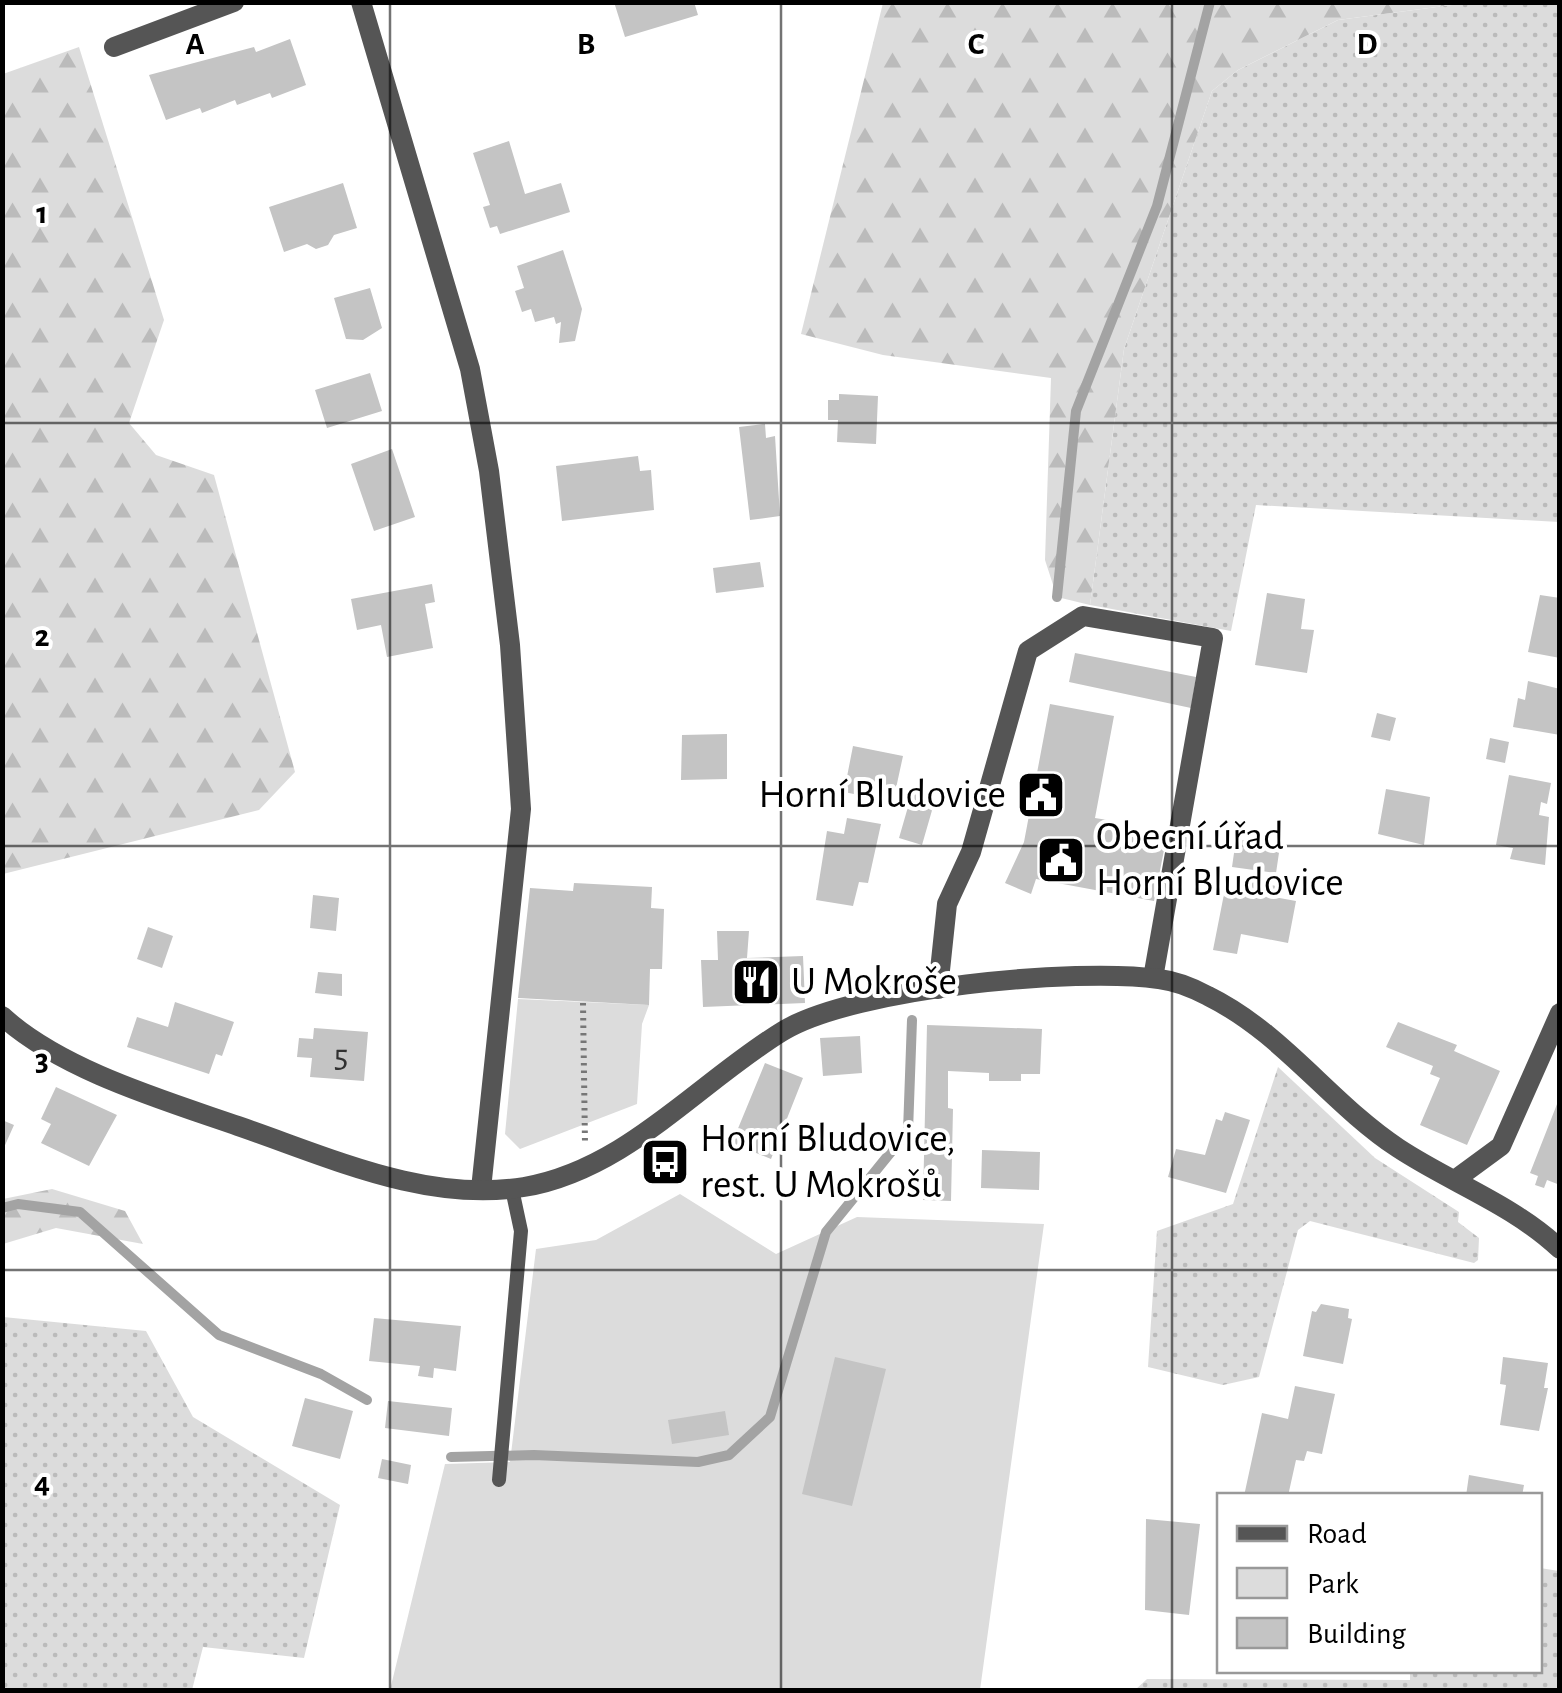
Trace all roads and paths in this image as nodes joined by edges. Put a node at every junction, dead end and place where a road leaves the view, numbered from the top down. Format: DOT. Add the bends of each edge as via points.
graph roads {
  1 [pos="234,2"];
  2 [pos="362,2"];
  3 [pos="114,46"];
  4 [pos="1153,978"];
  5 [pos="938,989"];
  6 [pos="583,1003"];
  7 [pos="1560,1013"];
  8 [pos="2,1016"];
  9 [pos="588,1165"];
  10 [pos="1456,1179"];
  11 [pos="481,1189"];
  12 [pos="512,1189"];
  13 [pos="1560,1250"];
  14 [pos="500,1472"];
  1 -- 3 [label="street"];
  2 -- 11 [label="street" via="470,369 510,645 522,809"];
  4 -- 5 [label="street"];
  4 -- 5 [label="street" via="1213,638 1083,616 1028,651 972,852 947,904"];
  4 -- 10 [label="street" via="1197,991 1244,1017 1380,1136"];
  5 -- 9 [label="street" via="862,1001 786,1029"];
  6 -- 9 [label="path"];
  7 -- 10 [label="street" via="1501,1146"];
  8 -- 11 [label="street" via="44,1048 166,1102 401,1180"];
  9 -- 12 [label="street"];
  10 -- 13 [label="street"];
  11 -- 12 [label="street"];
  12 -- 14 [label="lane" via="521,1231"];
}
